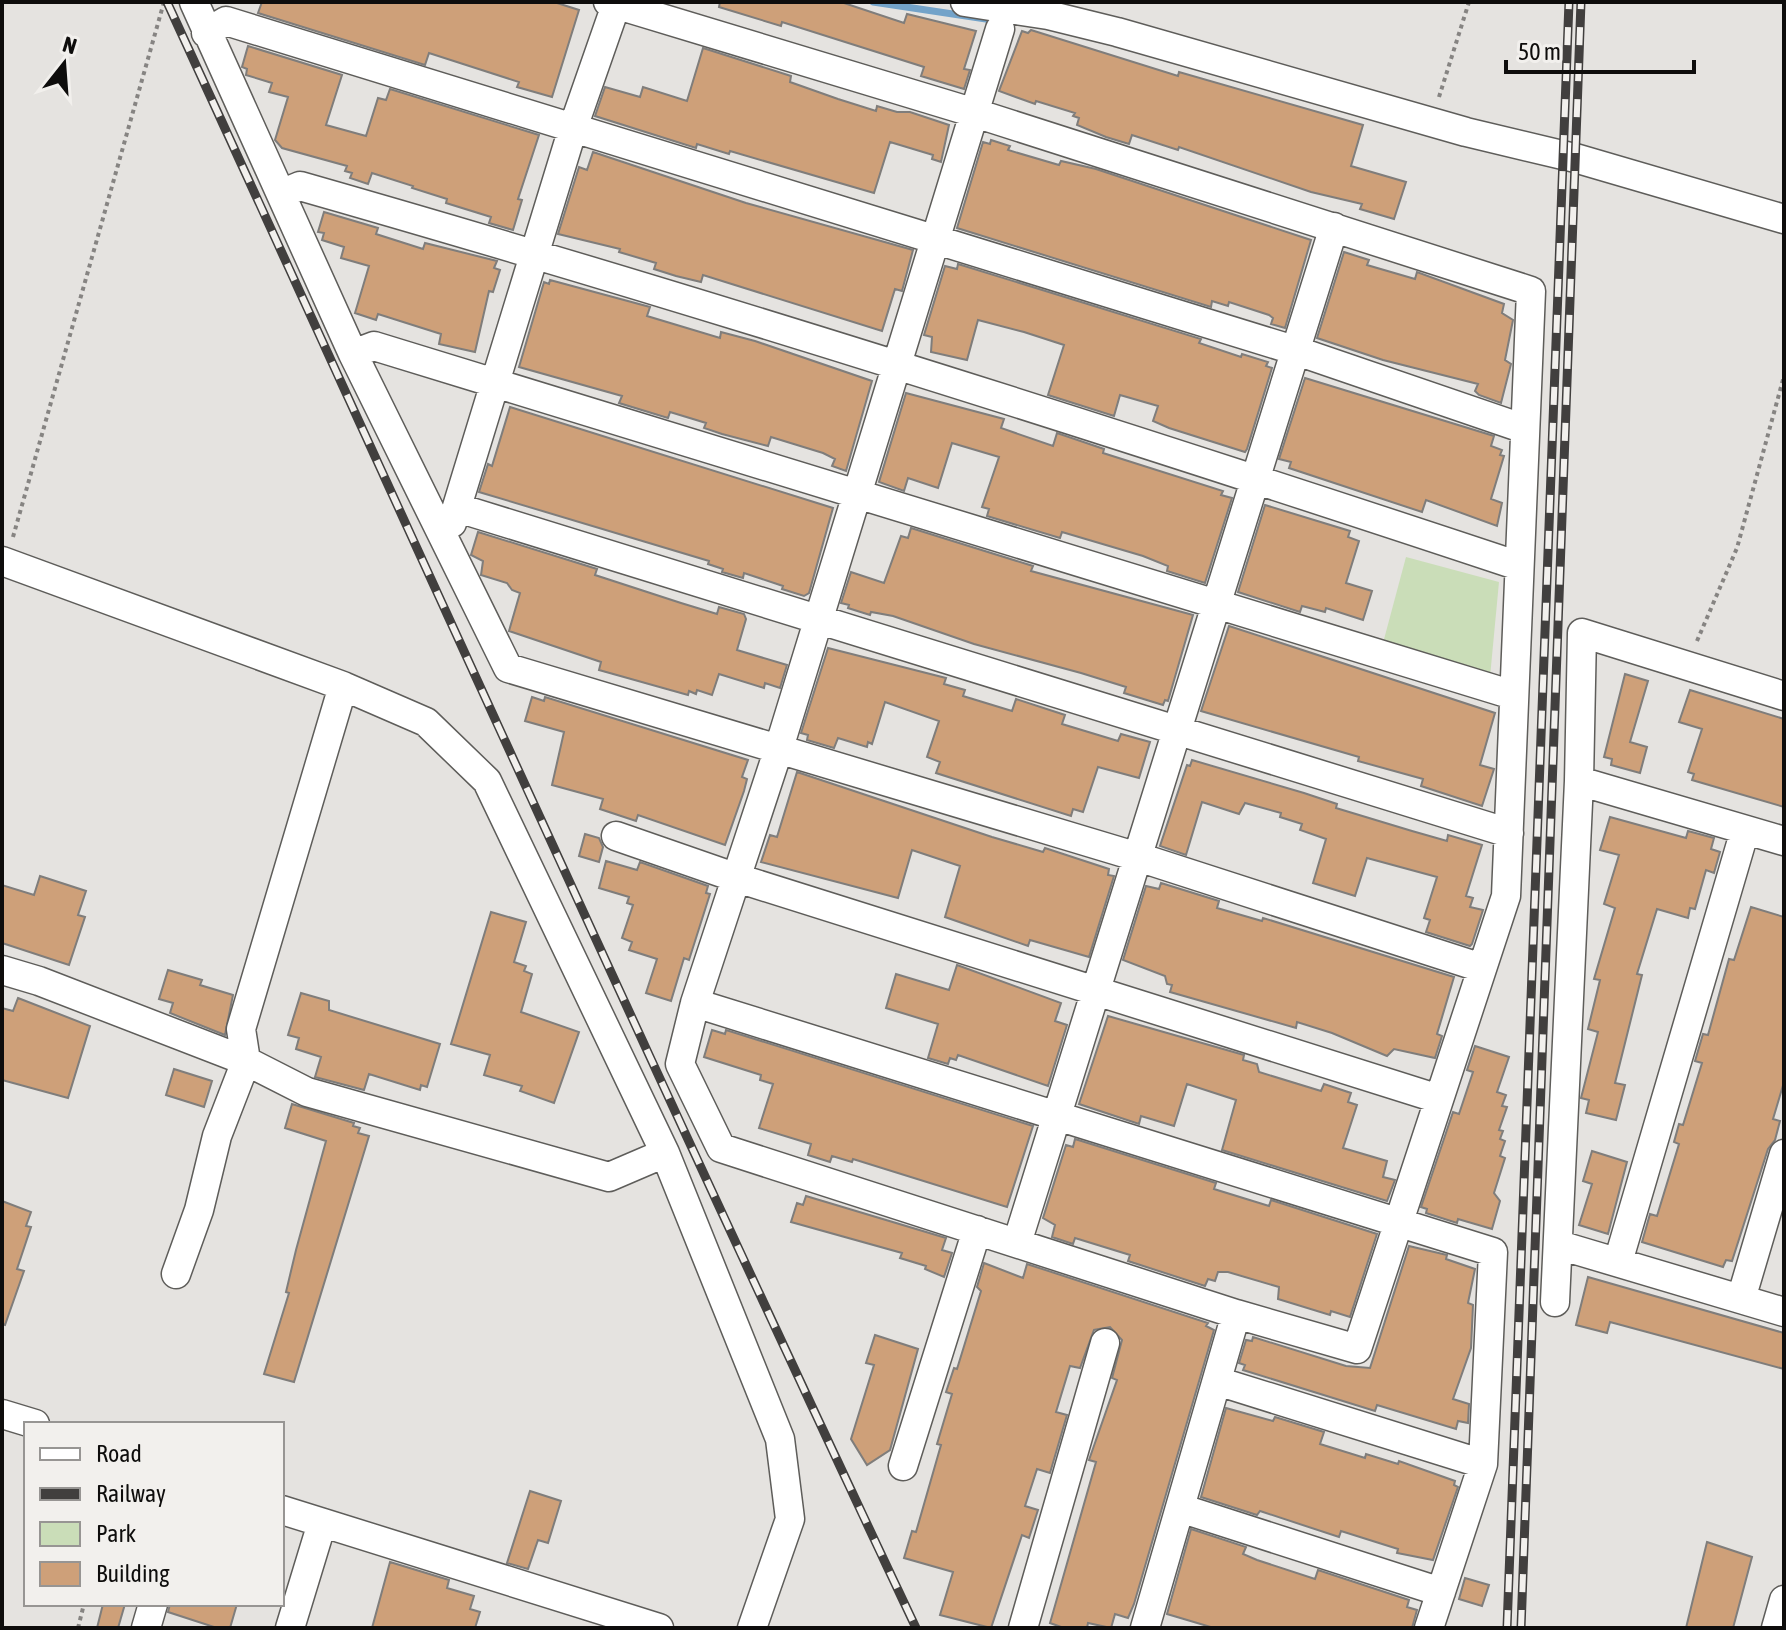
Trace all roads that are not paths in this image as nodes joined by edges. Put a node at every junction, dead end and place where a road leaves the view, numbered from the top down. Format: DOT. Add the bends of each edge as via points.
graph roads {
  1 [pos="194,2"];
  2 [pos="965,2"];
  3 [pos="614,3"];
  4 [pos="1000,29"];
  5 [pos="206,33"];
  6 [pos="975,113"];
  7 [pos="573,128"];
  8 [pos="281,194"];
  9 [pos="1784,219"];
  10 [pos="1334,227"];
  11 [pos="934,238"];
  12 [pos="536,253"];
  13 [pos="1297,351"];
  14 [pos="353,354"];
  15 [pos="895,364"];
  16 [pos="495,382"];
  17 [pos="1525,429"];
  18 [pos="1255,478"];
  19 [pos="856,493"];
  20 [pos="458,508"];
  21 [pos="446,539"];
  22 [pos="1519,566"];
  23 [pos="3,567"];
  24 [pos="1216,606"];
  25 [pos="817,621"];
  26 [pos="343,686"];
  27 [pos="1513,695"];
  28 [pos="1784,696"];
  29 [pos="1177,731"];
  30 [pos="779,748"];
  31 [pos="1579,781"];
  32 [pos="1745,830"];
  33 [pos="1509,833"];
  34 [pos="616,836"];
  35 [pos="1784,841"];
  36 [pos="1138,857"];
  37 [pos="737,878"];
  38 [pos="1482,968"];
  39 [pos="2,970"];
  40 [pos="1094,990"];
  41 [pos="695,1003"];
  42 [pos="246,1061"];
  43 [pos="1439,1099"];
  44 [pos="1055,1116"];
  45 [pos="665,1153"];
  46 [pos="1784,1154"];
  47 [pos="1400,1223"];
  48 [pos="977,1230"];
  49 [pos="1017,1243"];
  50 [pos="1559,1245"];
  51 [pos="1618,1262"];
  52 [pos="176,1274"];
  53 [pos="1741,1299"];
  54 [pos="1555,1302"];
  55 [pos="1784,1312"];
  56 [pos="1236,1314"];
  57 [pos="1105,1343"];
  58 [pos="1217,1381"];
  59 [pos="2,1414"];
  60 [pos="28,1422"];
  61 [pos="1483,1464"];
  62 [pos="903,1466"];
  63 [pos="1180,1508"];
  64 [pos="284,1511"];
  65 [pos="322,1523"];
  66 [pos="1441,1592"];
  67 [pos="1784,1600"];
  68 [pos="152,1606"];
  69 [pos="146,1628"];
  70 [pos="290,1628"];
  71 [pos="659,1628"];
  72 [pos="752,1628"];
  73 [pos="1023,1628"];
  74 [pos="1145,1628"];
  75 [pos="1429,1628"];
  76 [pos="1776,1628"];
  1 -- 5 [label="street"];
  2 -- 9 [label="street" via="1117,32"];
  3 -- 6 [label="street"];
  3 -- 7 [label="street"];
  4 -- 6 [label="street"];
  5 -- 7 [label="street" via="226,21"];
  5 -- 8 [label="street"];
  6 -- 10 [label="street"];
  6 -- 11 [label="street"];
  7 -- 11 [label="street"];
  7 -- 12 [label="street"];
  8 -- 12 [label="street" via="300,186"];
  8 -- 14 [label="street"];
  10 -- 13 [label="street"];
  10 -- 17 [label="street" via="1531,291"];
  11 -- 13 [label="street"];
  11 -- 15 [label="street"];
  12 -- 15 [label="street"];
  12 -- 16 [label="street"];
  13 -- 17 [label="street"];
  13 -- 18 [label="street"];
  14 -- 16 [label="street" via="374,346"];
  14 -- 21 [label="street"];
  15 -- 18 [label="street"];
  15 -- 19 [label="street"];
  16 -- 19 [label="street"];
  16 -- 20 [label="street"];
  17 -- 22 [label="street"];
  18 -- 22 [label="street"];
  18 -- 24 [label="street"];
  19 -- 24 [label="street"];
  19 -- 25 [label="street"];
  20 -- 21 [label="street"];
  20 -- 25 [label="street"];
  21 -- 30 [label="street" via="508,668"];
  22 -- 27 [label="street"];
  23 -- 26 [label="street"];
  24 -- 27 [label="street"];
  24 -- 29 [label="street"];
  25 -- 29 [label="street"];
  25 -- 30 [label="street"];
  26 -- 42 [label="street" via="241,1029"];
  26 -- 45 [label="street" via="426,722 487,781"];
  27 -- 33 [label="street"];
  28 -- 31 [label="street" via="1582,633"];
  29 -- 33 [label="street"];
  29 -- 36 [label="street"];
  30 -- 36 [label="street"];
  30 -- 37 [label="street"];
  31 -- 32 [label="street"];
  31 -- 50 [label="street"];
  32 -- 35 [label="street"];
  32 -- 51 [label="street"];
  33 -- 38 [label="street" via="1506,896"];
  34 -- 37 [label="street"];
  36 -- 38 [label="street"];
  36 -- 40 [label="street"];
  37 -- 40 [label="street"];
  37 -- 41 [label="street"];
  38 -- 43 [label="street"];
  39 -- 42 [label="street"];
  40 -- 43 [label="street"];
  40 -- 44 [label="street"];
  41 -- 44 [label="street"];
  41 -- 48 [label="street" via="680,1064 721,1148"];
  42 -- 45 [label="street" via="307,1092 609,1177"];
  42 -- 52 [label="street" via="217,1136"];
  43 -- 47 [label="street"];
  44 -- 47 [label="street"];
  44 -- 49 [label="street"];
  45 -- 72 [label="street" via="780,1439 790,1519"];
  46 -- 53 [label="street"];
  47 -- 56 [label="street" via="1357,1349"];
  47 -- 61 [label="street" via="1493,1252"];
  48 -- 49 [label="street"];
  48 -- 62 [label="street"];
  49 -- 56 [label="street"];
  50 -- 51 [label="street"];
  50 -- 54 [label="street"];
  51 -- 53 [label="street"];
  53 -- 55 [label="street"];
  56 -- 58 [label="street"];
  57 -- 73 [label="street"];
  58 -- 61 [label="street"];
  58 -- 63 [label="street"];
  59 -- 60 [label="street"];
  61 -- 66 [label="street"];
  63 -- 66 [label="street"];
  63 -- 74 [label="street"];
  64 -- 65 [label="street"];
  65 -- 70 [label="street"];
  65 -- 71 [label="street"];
  66 -- 75 [label="street"];
  67 -- 76 [label="street"];
  68 -- 69 [label="street"];
}
